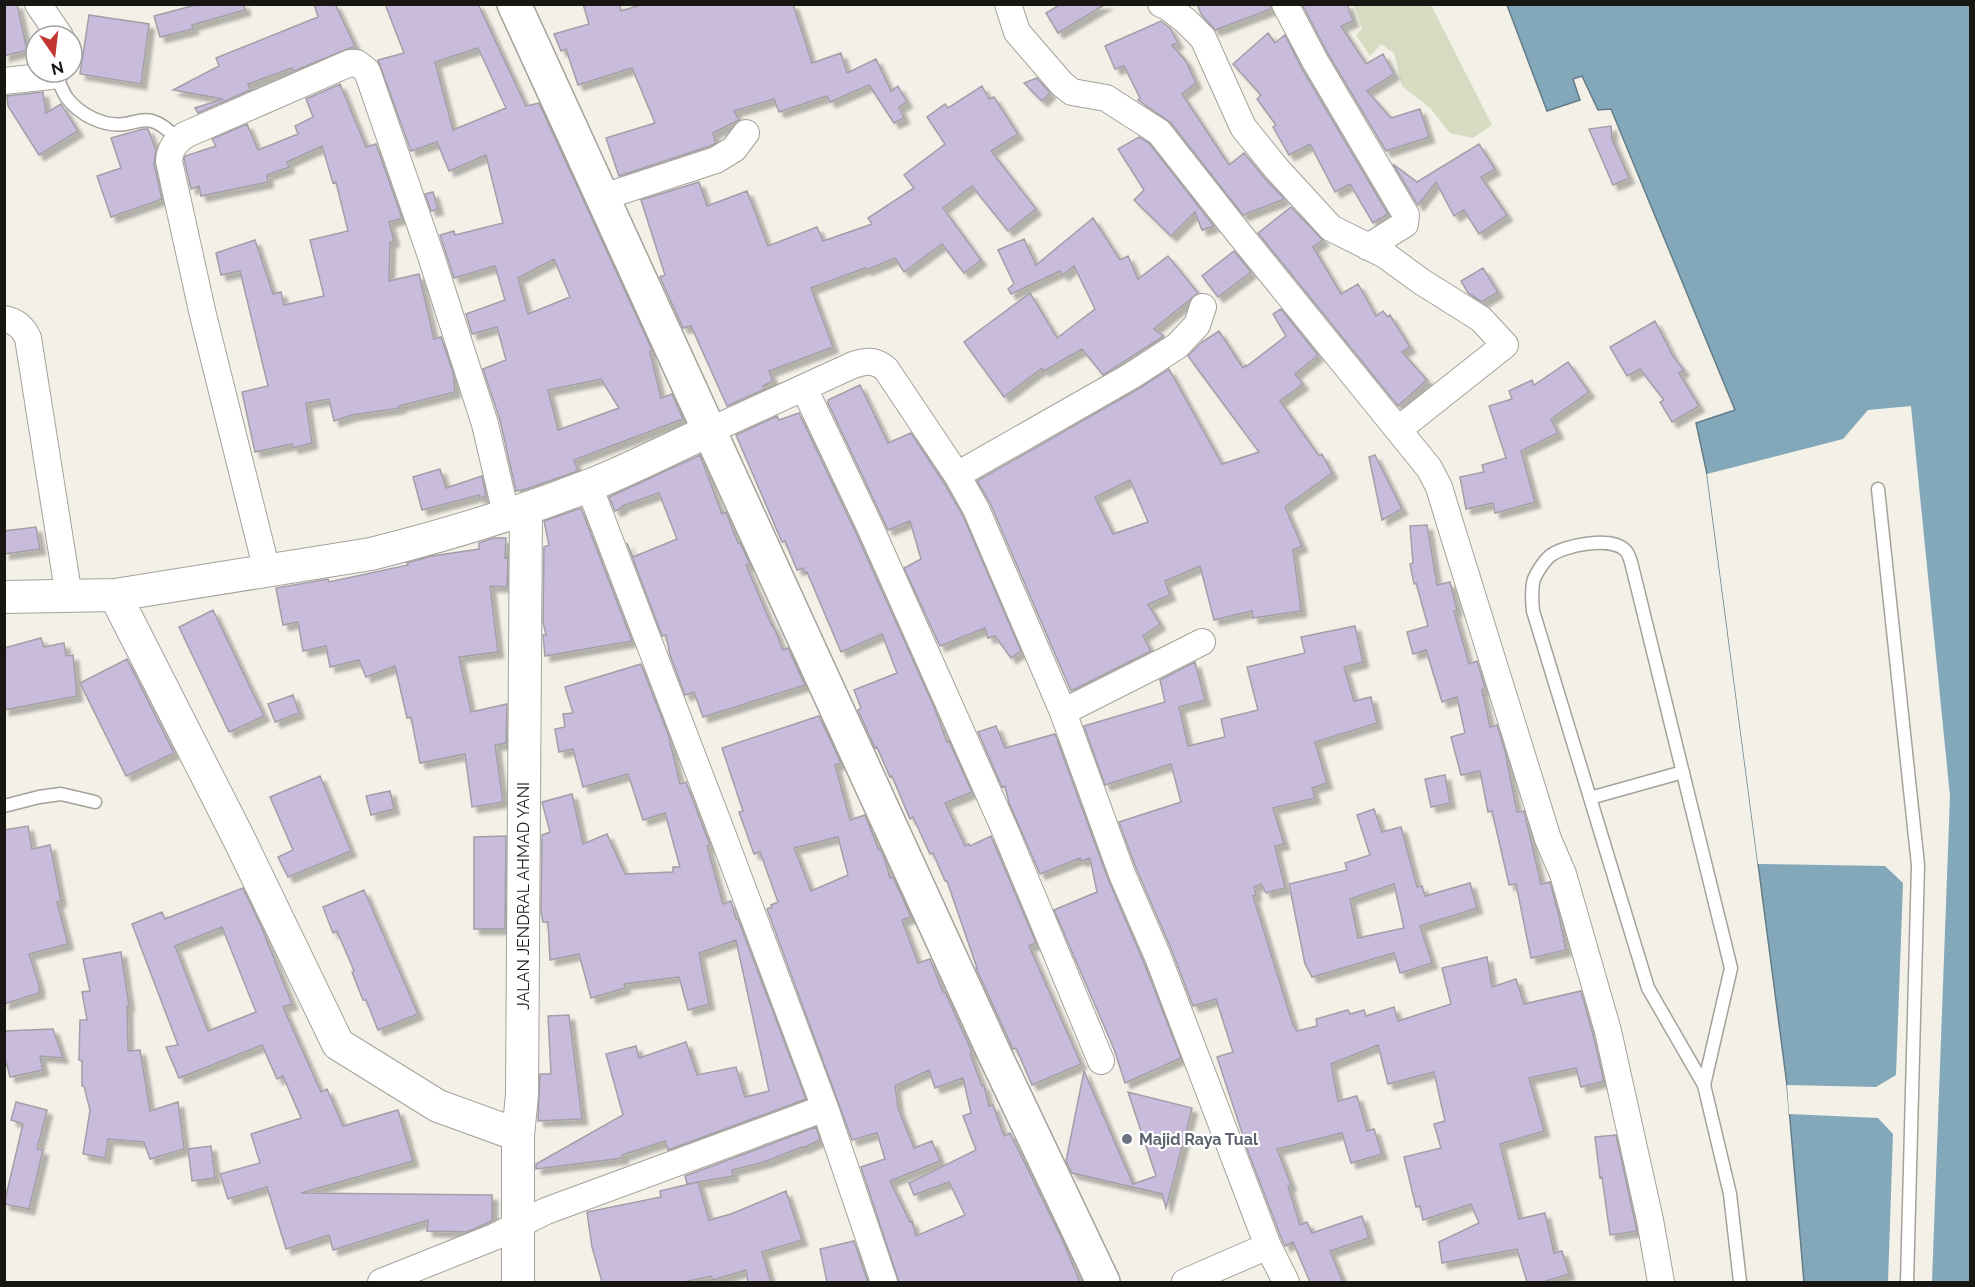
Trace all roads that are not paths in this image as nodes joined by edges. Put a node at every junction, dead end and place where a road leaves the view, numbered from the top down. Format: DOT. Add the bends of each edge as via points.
graph roads {
  1 [pos="38,4"];
  2 [pos="514,4"];
  3 [pos="1008,4"];
  4 [pos="1161,4"];
  5 [pos="1285,4"];
  6 [pos="52,24"];
  7 [pos="24,79"];
  8 [pos="4,81"];
  9 [pos="61,84"];
  10 [pos="746,133"];
  11 [pos="178,140"];
  12 [pos="603,197"];
  13 [pos="1368,247"];
  14 [pos="1203,307"];
  15 [pos="4,319"];
  16 [pos="804,388"];
  17 [pos="1399,429"];
  18 [pos="709,431"];
  19 [pos="957,475"];
  20 [pos="589,486"];
  21 [pos="1878,489"];
  22 [pos="516,512"];
  23 [pos="267,571"];
  24 [pos="116,595"];
  25 [pos="4,597"];
  26 [pos="69,597"];
  27 [pos="1202,642"];
  28 [pos="1064,712"];
  29 [pos="1683,772"];
  30 [pos="1590,798"];
  31 [pos="95,802"];
  32 [pos="4,806"];
  33 [pos="1101,1061"];
  34 [pos="1704,1085"];
  35 [pos="825,1108"];
  36 [pos="518,1135"];
  37 [pos="519,1224"];
  38 [pos="1268,1246"];
  39 [pos="381,1282"];
  40 [pos="518,1282"];
  41 [pos="884,1282"];
  42 [pos="1103,1282"];
  43 [pos="1185,1282"];
  44 [pos="1286,1282"];
  45 [pos="1660,1282"];
  46 [pos="1740,1282"];
  47 [pos="1907,1282"];
  1 -- 6 [label="street"];
  2 -- 12 [label="highway"];
  3 -- 17 [label="street" via="1017,32 1062,84 1072,92 1106,98 1159,132"];
  4 -- 13 [label="street" via="1203,38 1243,127 1276,168 1331,228"];
  5 -- 13 [label="street" via="1406,215 1405,224"];
  7 -- 8 [label="street"];
  9 -- 11 [label="lane" via="67,98 93,118 111,125 152,121"];
  10 -- 12 [label="street" via="734,150 716,160"];
  11 -- 22 [label="street" via="350,63 363,66"];
  11 -- 23 [label="street" via="169,161"];
  12 -- 18 [label="highway"];
  13 -- 17 [label="street" via="1481,319 1505,345"];
  14 -- 19 [label="street" via="1197,325 1177,346"];
  15 -- 26 [label="street" via="24,329 28,338"];
  16 -- 18 [label="street"];
  16 -- 19 [label="street" via="863,361 878,363 886,369"];
  16 -- 33 [label="street" via="1005,830"];
  17 -- 45 [label="street" via="1429,468 1438,487 1548,840 1569,891 1608,1031"];
  18 -- 20 [label="street"];
  18 -- 42 [label="highway"];
  19 -- 28 [label="street" via="976,509"];
  20 -- 22 [label="street"];
  20 -- 35 [label="street"];
  21 -- 47 [label="lane" via="1918,865"];
  22 -- 23 [label="street" via="380,552"];
  22 -- 36 [label="street, JALAN JENDRAL AHMAD YANI" via="522,1083"];
  23 -- 24 [label="street"];
  24 -- 26 [label="street"];
  24 -- 36 [label="street" via="338,1044 438,1107"];
  25 -- 26 [label="street"];
  27 -- 28 [label="street"];
  28 -- 38 [label="street" via="1122,874 1158,957"];
  29 -- 30 [label="lane"];
  29 -- 30 [label="lane" via="1625,550 1597,542 1563,550 1550,556 1534,578 1533,612"];
  29 -- 34 [label="lane" via="1731,968"];
  30 -- 34 [label="lane" via="1648,988"];
  31 -- 32 [label="lane" via="61,794"];
  34 -- 46 [label="lane" via="1730,1194"];
  35 -- 37 [label="street"];
  35 -- 41 [label="street"];
  36 -- 37 [label="street, JALAN JENDRAL AHMAD YANI"];
  37 -- 39 [label="street"];
  37 -- 40 [label="street, JALAN JENDRAL AHMAD YANI"];
  38 -- 43 [label="street"];
  38 -- 44 [label="street"];
}
